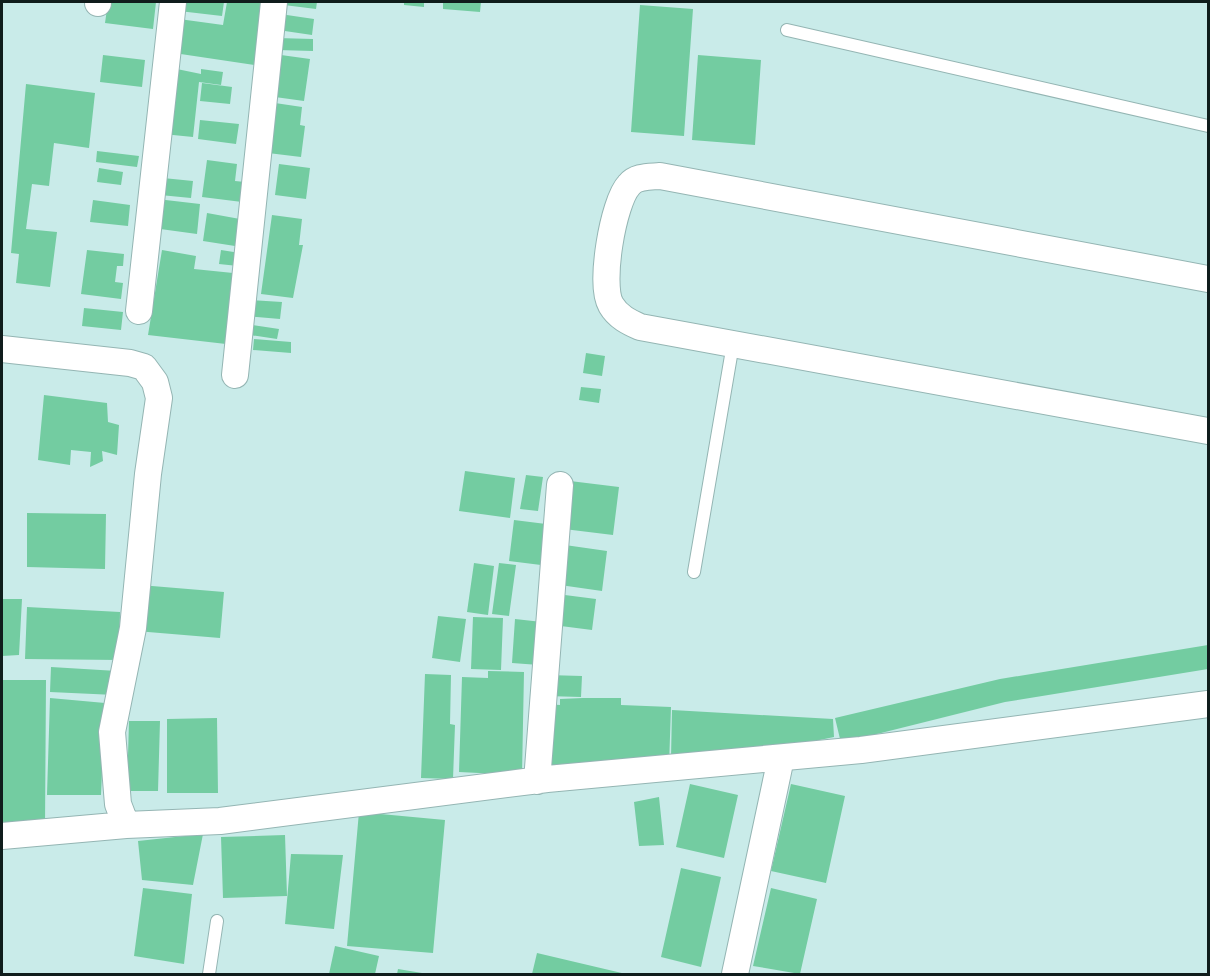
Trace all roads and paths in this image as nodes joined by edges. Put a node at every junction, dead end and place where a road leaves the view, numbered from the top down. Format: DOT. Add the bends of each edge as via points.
graph roads {
  1 [pos="173,2"];
  2 [pos="274,2"];
  3 [pos="787,30"];
  4 [pos="1209,126"];
  5 [pos="1209,279"];
  6 [pos="139,311"];
  7 [pos="733,344"];
  8 [pos="2,349"];
  9 [pos="235,375"];
  10 [pos="1209,431"];
  11 [pos="561,485"];
  12 [pos="694,572"];
  13 [pos="1209,704"];
  14 [pos="781,758"];
  15 [pos="537,781"];
  16 [pos="126,825"];
  17 [pos="2,836"];
  18 [pos="217,921"];
  19 [pos="209,975"];
  20 [pos="735,975"];
  1 -- 6 [label="street"];
  2 -- 9 [label="street"];
  3 -- 4 [label="lane"];
  5 -- 7 [label="street" via="660,176 639,178 629,184 606,261 610,305 621,318 640,327"];
  7 -- 10 [label="street"];
  7 -- 12 [label="lane"];
  8 -- 16 [label="street" via="130,363 144,367 155,382 159,398 133,628 112,732 118,804"];
  11 -- 15 [label="street"];
  13 -- 14 [label="street"];
  14 -- 15 [label="street"];
  14 -- 20 [label="street"];
  15 -- 16 [label="street" via="220,821"];
  16 -- 17 [label="street"];
  18 -- 19 [label="lane"];
}
